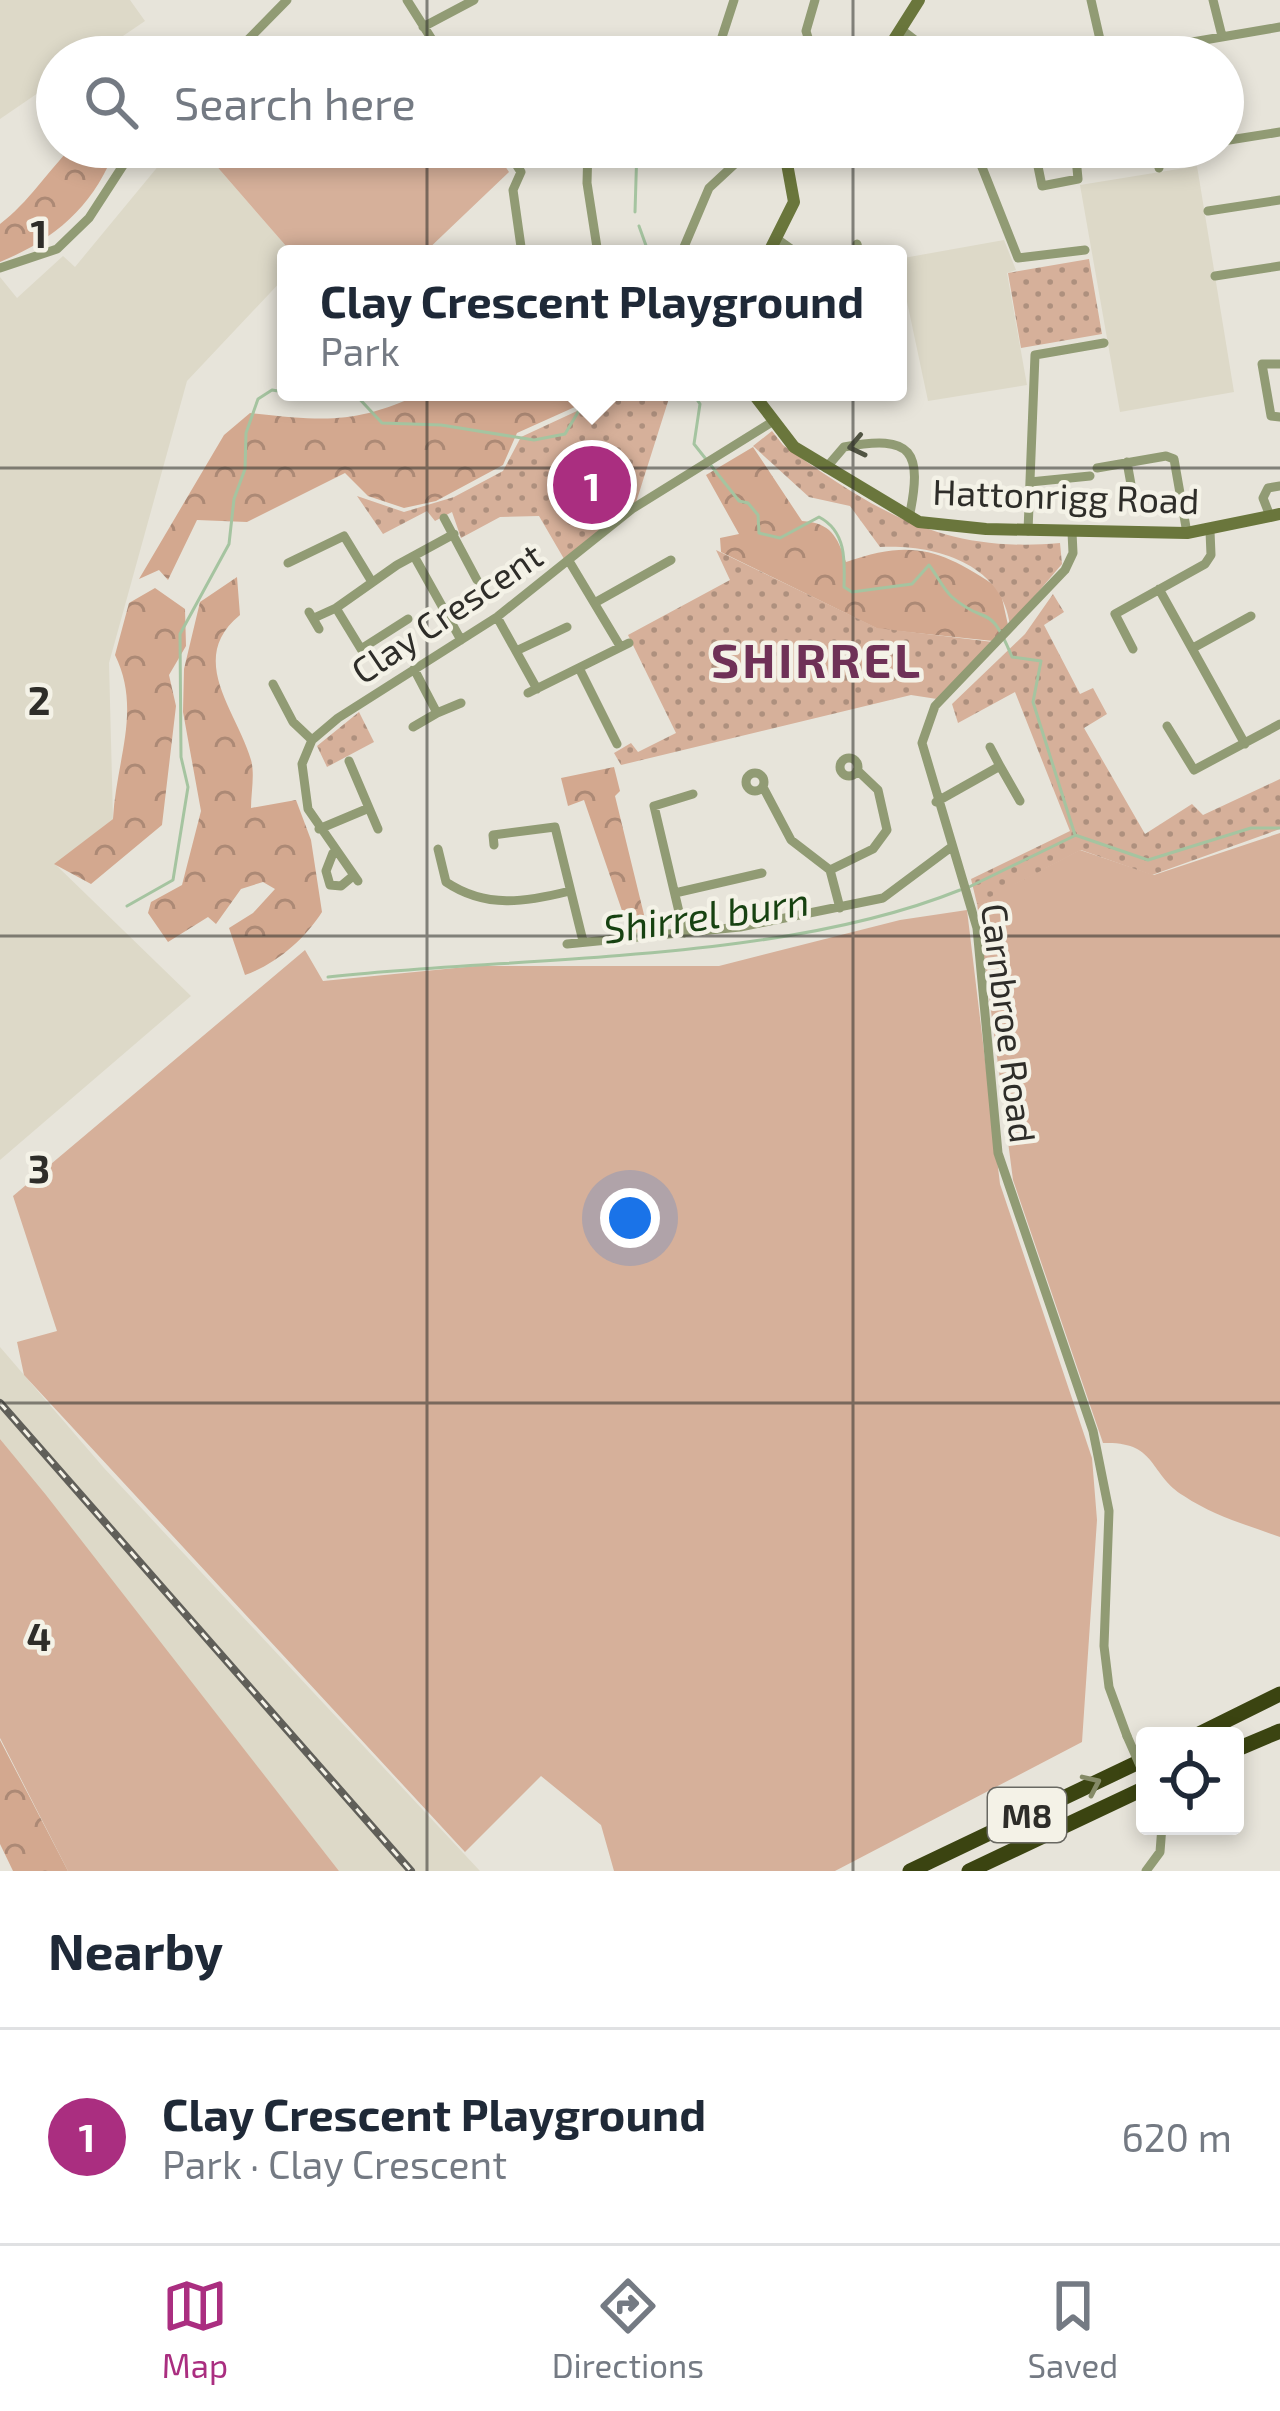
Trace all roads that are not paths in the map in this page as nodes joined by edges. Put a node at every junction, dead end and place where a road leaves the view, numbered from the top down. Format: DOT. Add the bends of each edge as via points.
graph roads {
  1 [pos="287,0"];
  2 [pos="407,0"];
  3 [pos="474,0"];
  4 [pos="734,0"];
  5 [pos="815,0"];
  6 [pos="919,0"];
  7 [pos="1091,0"];
  8 [pos="1214,0"];
  9 [pos="423,27"];
  10 [pos="1280,27"];
  11 [pos="902,30"];
  12 [pos="252,36"];
  13 [pos="429,36"];
  14 [pos="722,36"];
  15 [pos="808,36"];
  16 [pos="898,36"];
  17 [pos="910,36"];
  18 [pos="1099,36"];
  19 [pos="1222,36"];
  20 [pos="1280,132"];
  21 [pos="1244,138"];
  22 [pos="121,168"];
  23 [pos="518,168"];
  24 [pos="587,168"];
  25 [pos="730,168"];
  26 [pos="791,168"];
  27 [pos="982,168"];
  28 [pos="1038,168"];
  29 [pos="1077,168"];
  30 [pos="1280,200"];
  31 [pos="1208,212"];
  32 [pos="777,239"];
  33 [pos="522,245"];
  34 [pos="596,245"];
  35 [pos="685,245"];
  36 [pos="773,245"];
  37 [pos="785,245"];
  38 [pos="1085,250"];
  39 [pos="1280,266"];
  40 [pos="0,268"];
  41 [pos="1215,276"];
  42 [pos="1104,343"];
  43 [pos="1280,364"];
  44 [pos="758,401"];
  45 [pos="1280,416"];
  46 [pos="772,422"];
  47 [pos="1127,462"];
  48 [pos="826,467"];
  49 [pos="1030,482"];
  50 [pos="1280,486"];
  51 [pos="1132,490"];
  52 [pos="1275,515"];
  53 [pos="444,518"];
  54 [pos="909,518"];
  55 [pos="1028,531"];
  56 [pos="1210,531"];
  57 [pos="1072,532"];
  58 [pos="1187,533"];
  59 [pos="454,534"];
  60 [pos="414,556"];
  61 [pos="671,560"];
  62 [pos="569,561"];
  63 [pos="288,563"];
  64 [pos="477,580"];
  65 [pos="372,582"];
  66 [pos="1159,589"];
  67 [pos="598,601"];
  68 [pos="336,608"];
  69 [pos="1251,616"];
  70 [pos="497,617"];
  71 [pos="408,619"];
  72 [pos="314,620"];
  73 [pos="567,627"];
  74 [pos="461,640"];
  75 [pos="1193,648"];
  76 [pos="1133,649"];
  77 [pos="516,651"];
  78 [pos="578,668"];
  79 [pos="414,669"];
  80 [pos="273,684"];
  81 [pos="461,703"];
  82 [pos="437,712"];
  83 [pos="1280,724"];
  84 [pos="1167,726"];
  85 [pos="413,727"];
  86 [pos="312,740"];
  87 [pos="1245,743"];
  88 [pos="617,744"];
  89 [pos="990,746"];
  90 [pos="350,761"];
  91 [pos="1000,766"];
  92 [pos="857,770"];
  93 [pos="763,787"];
  94 [pos="692,794"];
  95 [pos="1020,801"];
  96 [pos="936,802"];
  97 [pos="369,808"];
  98 [pos="378,829"];
  99 [pos="319,830"];
  100 [pos="494,845"];
  101 [pos="950,848"];
  102 [pos="438,849"];
  103 [pos="334,853"];
  104 [pos="830,870"];
  105 [pos="761,873"];
  106 [pos="570,891"];
  107 [pos="675,893"];
  108 [pos="840,908"];
  109 [pos="684,933"];
  110 [pos="583,941"];
  111 [pos="567,944"];
  112 [pos="1280,1698"];
  113 [pos="1215,1727"];
  114 [pos="1280,1731"];
  115 [pos="1244,1746"];
  116 [pos="1136,1756"];
  117 [pos="1136,1764"];
  118 [pos="1136,1792"];
  119 [pos="1161,1835"];
  120 [pos="910,1871"];
  121 [pos="969,1871"];
  122 [pos="1146,1871"];
  1 -- 12 [label="street"];
  2 -- 9 [label="street"];
  3 -- 9 [label="street"];
  4 -- 14 [label="street"];
  5 -- 15 [label="street"];
  6 -- 11 [label="street"];
  7 -- 18 [label="street"];
  8 -- 19 [label="street"];
  9 -- 13 [label="street"];
  10 -- 19 [label="street"];
  11 -- 16 [label="street"];
  11 -- 17 [label="street"];
  20 -- 21 [label="street"];
  22 -- 40 [label="street" via="57,249"];
  23 -- 33 [label="street" via="513,190"];
  24 -- 34 [label="street"];
  25 -- 35 [label="street" via="709,188"];
  26 -- 32 [label="street" via="794,202"];
  27 -- 38 [label="street" via="1018,258"];
  28 -- 29 [label="street" via="1042,186 1078,178"];
  30 -- 31 [label="street"];
  32 -- 36 [label="street"];
  32 -- 37 [label="street"];
  39 -- 41 [label="street"];
  42 -- 49 [label="street" via="1035,355"];
  43 -- 45 [label="street" via="1262,364 1271,416"];
  44 -- 46 [label="street, Hattonrigg Road"];
  46 -- 48 [label="street, Hattonrigg Road"];
  46 -- 62 [label="street, Clay Crescent" via="632,509"];
  47 -- 49 [label="street"];
  47 -- 51 [label="street"];
  47 -- 58 [label="street" via="1174,459"];
  48 -- 54 [label="street, Hattonrigg Road"];
  54 -- 48 [label="street, one-way" via="915,487 905,447 893,440 844,447"];
  49 -- 55 [label="street"];
  50 -- 52 [label="street" via="1263,498"];
  52 -- 56 [label="street, Hattonrigg Road"];
  53 -- 59 [label="street"];
  54 -- 55 [label="street, Hattonrigg Road"];
  55 -- 57 [label="street, Hattonrigg Road"];
  56 -- 58 [label="street, Hattonrigg Road"];
  56 -- 66 [label="street" via="1205,564"];
  57 -- 58 [label="street, Hattonrigg Road"];
  57 -- 96 [label="street, Carnbroe Road" via="1065,570 935,706 922,733"];
  59 -- 60 [label="street"];
  59 -- 64 [label="street"];
  60 -- 65 [label="street"];
  60 -- 74 [label="street"];
  61 -- 67 [label="street"];
  62 -- 67 [label="street"];
  62 -- 70 [label="street, Clay Crescent"];
  63 -- 65 [label="street" via="344,536"];
  65 -- 68 [label="street"];
  66 -- 75 [label="street"];
  66 -- 76 [label="street" via="1115,614"];
  67 -- 78 [label="street" via="624,644"];
  68 -- 71 [label="street" via="361,649"];
  68 -- 72 [label="street"];
  69 -- 75 [label="street"];
  70 -- 74 [label="street, Clay Crescent"];
  70 -- 77 [label="street"];
  73 -- 77 [label="street"];
  74 -- 79 [label="street, Clay Crescent"];
  75 -- 87 [label="street"];
  77 -- 78 [label="street" via="532,691"];
  78 -- 88 [label="street"];
  79 -- 82 [label="street"];
  79 -- 86 [label="street, Clay Crescent"];
  80 -- 86 [label="street"];
  81 -- 82 [label="street"];
  82 -- 85 [label="street"];
  83 -- 87 [label="street"];
  84 -- 87 [label="street" via="1190,770"];
  86 -- 99 [label="street" via="303,789"];
  89 -- 91 [label="street"];
  90 -- 97 [label="street"];
  91 -- 95 [label="street"];
  91 -- 96 [label="street"];
  92 -- 104 [label="street" via="878,790 887,830 872,849"];
  93 -- 104 [label="street" via="791,840"];
  94 -- 107 [label="street" via="654,802"];
  96 -- 101 [label="street, Carnbroe Road"];
  97 -- 98 [label="street"];
  97 -- 99 [label="street"];
  99 -- 103 [label="street"];
  100 -- 106 [label="street" via="493,835 552,824"];
  101 -- 108 [label="street" via="891,894"];
  101 -- 116 [label="street, Carnbroe Road, bridge" via="977,928 998,1153 1093,1431 1109,1511 1109,1687"];
  102 -- 106 [label="street" via="446,882 468,894 510,903"];
  103 -- 103 [label="street" via="356,879 330,885"];
  104 -- 108 [label="street"];
  105 -- 107 [label="street"];
  106 -- 110 [label="street"];
  107 -- 109 [label="street"];
  108 -- 109 [label="street"];
  109 -- 110 [label="street"];
  110 -- 111 [label="street"];
  112 -- 113 [label="highway"];
  114 -- 115 [label="highway"];
  120 -- 117 [label="highway, M8, one-way"];
  118 -- 121 [label="highway, M8"];
  119 -- 122 [label="street"];
}
